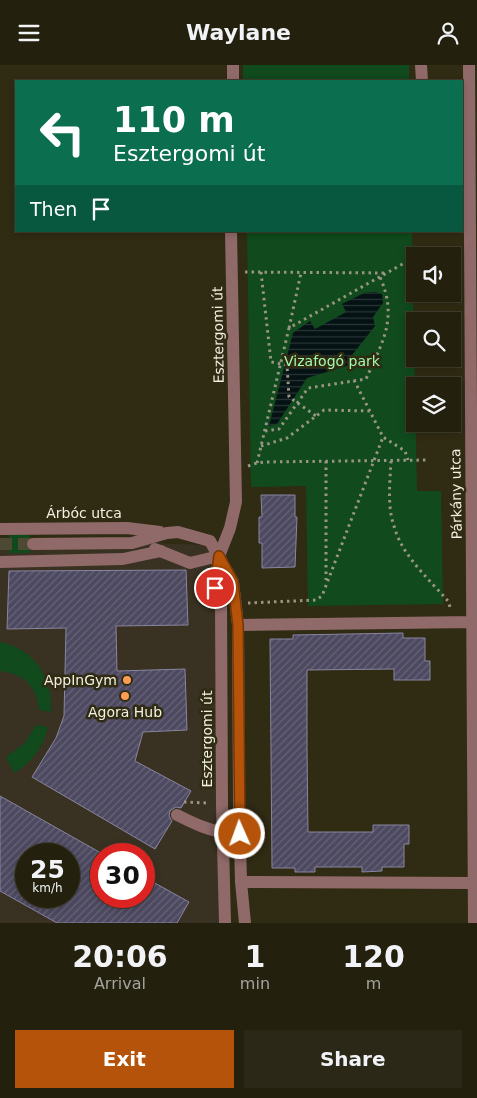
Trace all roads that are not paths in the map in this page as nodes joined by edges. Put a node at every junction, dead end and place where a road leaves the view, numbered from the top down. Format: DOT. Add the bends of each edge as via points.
graph roads {
  1 [pos="233,65"];
  2 [pos="421,65"];
  3 [pos="469,65"];
  4 [pos="233,80"];
  5 [pos="422,80"];
  6 [pos="465,90"];
  7 [pos="473,130"];
  8 [pos="232,232"];
  9 [pos="474,459"];
  10 [pos="0,529"];
  11 [pos="167,533"];
  12 [pos="132,543"];
  13 [pos="33,544"];
  14 [pos="161,551"];
  15 [pos="219,556"];
  16 [pos="0,562"];
  17 [pos="473,622"];
  18 [pos="238,625"];
  19 [pos="475,791"];
  20 [pos="176,815"];
  21 [pos="222,833"];
  22 [pos="240,834"];
  23 [pos="241,882"];
  24 [pos="473,883"];
  25 [pos="226,923"];
  26 [pos="245,923"];
  27 [pos="474,923"];
  1 -- 4 [label="street"];
  2 -- 5 [label="street"];
  3 -- 6 [label="street, Párkány utca"];
  6 -- 7 [label="street, Párkány utca"];
  7 -- 9 [label="street, Párkány utca"];
  8 -- 15 [label="street, Esztergomi út" via="236,502"];
  9 -- 17 [label="street, Párkány utca"];
  10 -- 11 [label="street, Árbóc utca" via="127,528"];
  11 -- 12 [label="street, Árbóc utca"];
  11 -- 15 [label="street, Árbóc utca" via="178,532 210,541"];
  12 -- 13 [label="street, Árbóc utca"];
  12 -- 14 [label="street, Árbóc utca"];
  14 -- 15 [label="street, Árbóc utca" via="190,563"];
  14 -- 16 [label="street" via="123,559"];
  15 -- 18 [label="street" via="233,582"];
  15 -- 21 [label="street, Esztergomi út" via="215,588 221,604"];
  17 -- 18 [label="street"];
  17 -- 19 [label="street, Párkány utca"];
  18 -- 22 [label="street"];
  19 -- 24 [label="street, Párkány utca"];
  20 -- 21 [label="street"];
  21 -- 22 [label="street"];
  21 -- 25 [label="street, Esztergomi út"];
  22 -- 23 [label="street"];
  23 -- 24 [label="street"];
  23 -- 26 [label="street"];
  24 -- 27 [label="street, Párkány utca"];
}
